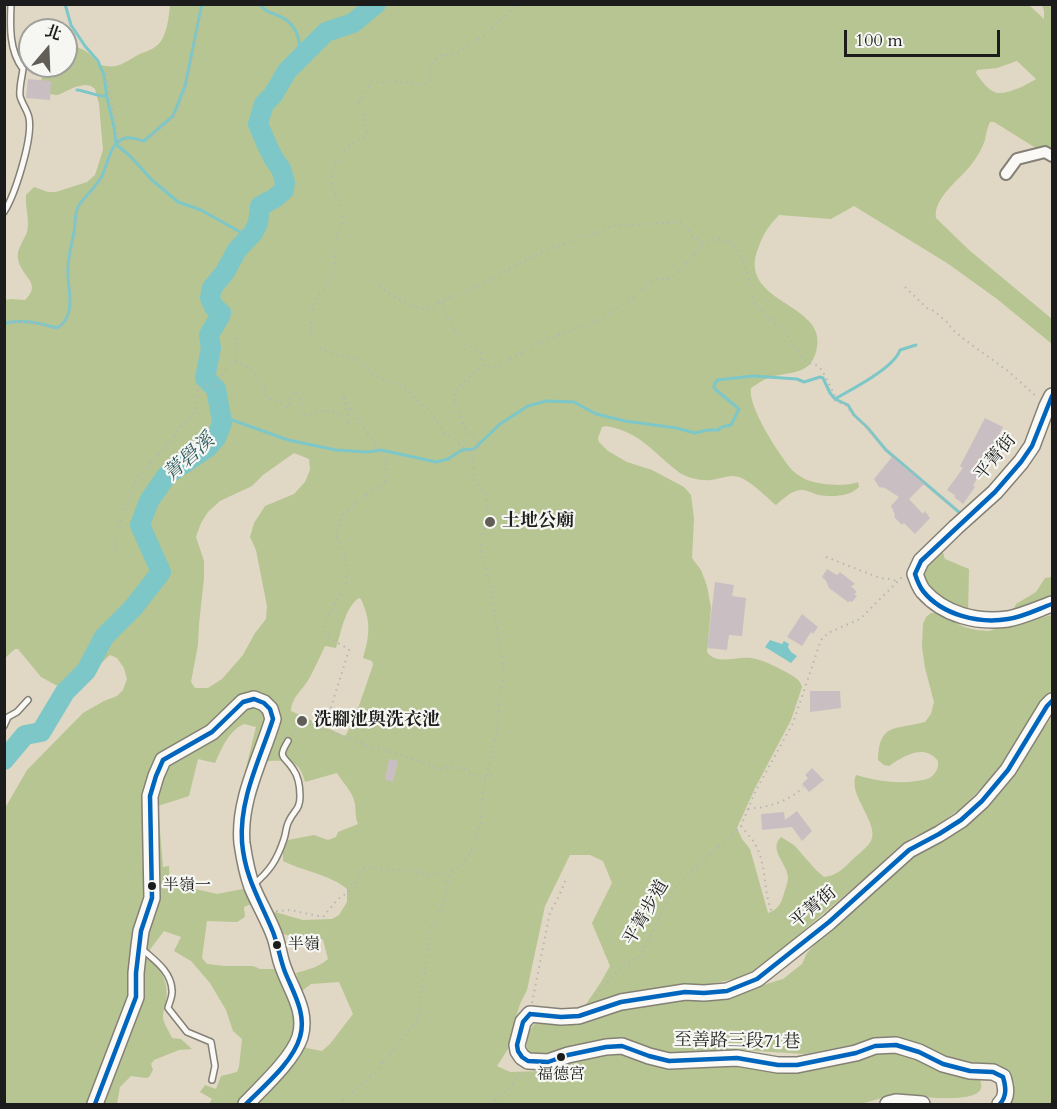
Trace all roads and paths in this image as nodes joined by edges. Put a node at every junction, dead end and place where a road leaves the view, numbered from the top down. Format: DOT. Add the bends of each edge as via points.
graph roads {
  1 [pos="11,4"];
  2 [pos="204,4"];
  3 [pos="520,4"];
  4 [pos="106,74"];
  5 [pos="120,142"];
  6 [pos="1053,156"];
  7 [pos="1006,174"];
  8 [pos="4,212"];
  9 [pos="705,243"];
  10 [pos="375,282"];
  11 [pos="905,287"];
  12 [pos="441,301"];
  13 [pos="4,323"];
  14 [pos="237,337"];
  15 [pos="235,360"];
  16 [pos="483,365"];
  17 [pos="1050,401"];
  18 [pos="470,451"];
  19 [pos="965,518"];
  20 [pos="114,551"];
  21 [pos="826,557"];
  22 [pos="915,574"];
  23 [pos="897,582"];
  24 [pos="1053,604"];
  25 [pos="28,700"];
  26 [pos="1053,701"];
  27 [pos="313,725"];
  28 [pos="4,726"];
  29 [pos="288,741"];
  30 [pos="495,774"];
  31 [pos="487,776"];
  32 [pos="803,787"];
  33 [pos="748,809"];
  34 [pos="741,826"];
  35 [pos="566,879"];
  36 [pos="449,884"];
  37 [pos="252,886"];
  38 [pos="264,912"];
  39 [pos="138,946"];
  40 [pos="784,959"];
  41 [pos="593,999"];
  42 [pos="530,1014"];
  43 [pos="528,1061"];
  44 [pos="212,1080"];
  45 [pos="95,1104"];
  46 [pos="246,1104"];
  47 [pos="338,1104"];
  48 [pos="490,1104"];
  49 [pos="888,1104"];
  50 [pos="922,1104"];
  51 [pos="1000,1104"];
  1 -- 8 [label="lane" via="10,32 23,69 20,95 30,131 11,202"];
  2 -- 5 [label="path" via="186,87 174,116 144,142"];
  3 -- 18 [label="path" via="457,53 437,57 426,84 371,82 359,103 367,131 344,151 333,169 332,188 342,209 342,225 336,237 334,275 317,296 311,322 312,341 323,350 354,359 371,374 407,389 430,410 445,434"];
  4 -- 5 [label="path"];
  5 -- 13 [label="path" via="103,176 76,214 68,320 57,328 31,322"];
  6 -- 7 [label="street" via="1045,152 1017,159"];
  9 -- 12 [label="path" via="694,238 682,222 613,226 537,254"];
  9 -- 16 [label="path" via="669,279 648,283 606,317 533,345 497,368"];
  9 -- 19 [label="path" via="719,239 733,243 743,259 754,304 788,336 806,362 822,370 835,398 847,406 886,451"];
  10 -- 12 [label="path" via="410,306 428,309"];
  11 -- 17 [label="path" via="952,329"];
  12 -- 16 [label="path" via="463,342 480,352"];
  14 -- 15 [label="path"];
  15 -- 20 [label="path" via="216,388 203,385 198,389 193,416 141,473 122,516"];
  15 -- 27 [label="path" via="256,376 269,399 288,408 294,391 304,415 333,411 350,424 343,395 386,462 384,484 370,491 342,517 336,534 345,558 346,582 325,630 332,640 349,650 328,717"];
  16 -- 18 [label="path" via="455,390 454,399 465,428 479,443 478,448"];
  17 -- 19 [label="street, 平菁街" via="1032,446 1021,462"];
  18 -- 31 [label="path" via="474,480 486,495 489,517 479,541 504,674"];
  19 -- 22 [label="street, 平菁街" via="921,561"];
  21 -- 23 [label="path"];
  22 -- 23 [label="path"];
  22 -- 24 [label="street" via="921,589 964,618 1010,618"];
  23 -- 33 [label="path" via="861,619 821,640 793,723"];
  25 -- 28 [label="lane" via="8,717"];
  26 -- 40 [label="street, 平菁街" via="1008,770 982,801 961,820 909,850"];
  27 -- 29 [label="path" via="300,724"];
  27 -- 31 [label="path" via="440,769 465,769 480,779"];
  29 -- 37 [label="lane" via="283,758 295,772 299,807 288,821 276,861"];
  30 -- 31 [label="path"];
  31 -- 36 [label="path" via="473,849 452,872"];
  32 -- 33 [label="path" via="775,804"];
  33 -- 34 [label="path"];
  34 -- 40 [label="path" via="756,846 772,912 792,921 795,927 795,934 783,950"];
  34 -- 41 [label="path, 平菁步道" via="684,878 669,896 640,956 623,965"];
  35 -- 42 [label="path" via="550,912"];
  36 -- 38 [label="path" via="442,873 430,876 404,868 372,867 361,869 354,888 323,917 290,910"];
  36 -- 47 [label="path" via="430,929 418,1019 376,1072"];
  37 -- 38 [label="street"];
  37 -- 39 [label="street" via="242,840 243,815 273,719 270,709 255,699 243,702 212,732 163,760 150,796 152,898"];
  38 -- 46 [label="street" via="303,1021 299,1040 282,1066"];
  39 -- 44 [label="lane" via="169,978 172,991 168,1008 187,1032 211,1042 215,1066"];
  39 -- 45 [label="street" via="136,997"];
  40 -- 42 [label="street, 平菁街" via="757,979 727,991 685,992 621,1002 579,1016"];
  42 -- 43 [label="street" via="523,1022 517,1045"];
  43 -- 48 [label="path" via="509,1089"];
  43 -- 51 [label="street, 至善路三段71巷" via="548,1062 622,1046 669,1060 737,1058 796,1065 875,1046 896,1045 943,1064 1003,1077 1005,1099"];
  49 -- 50 [label="street"];
}
